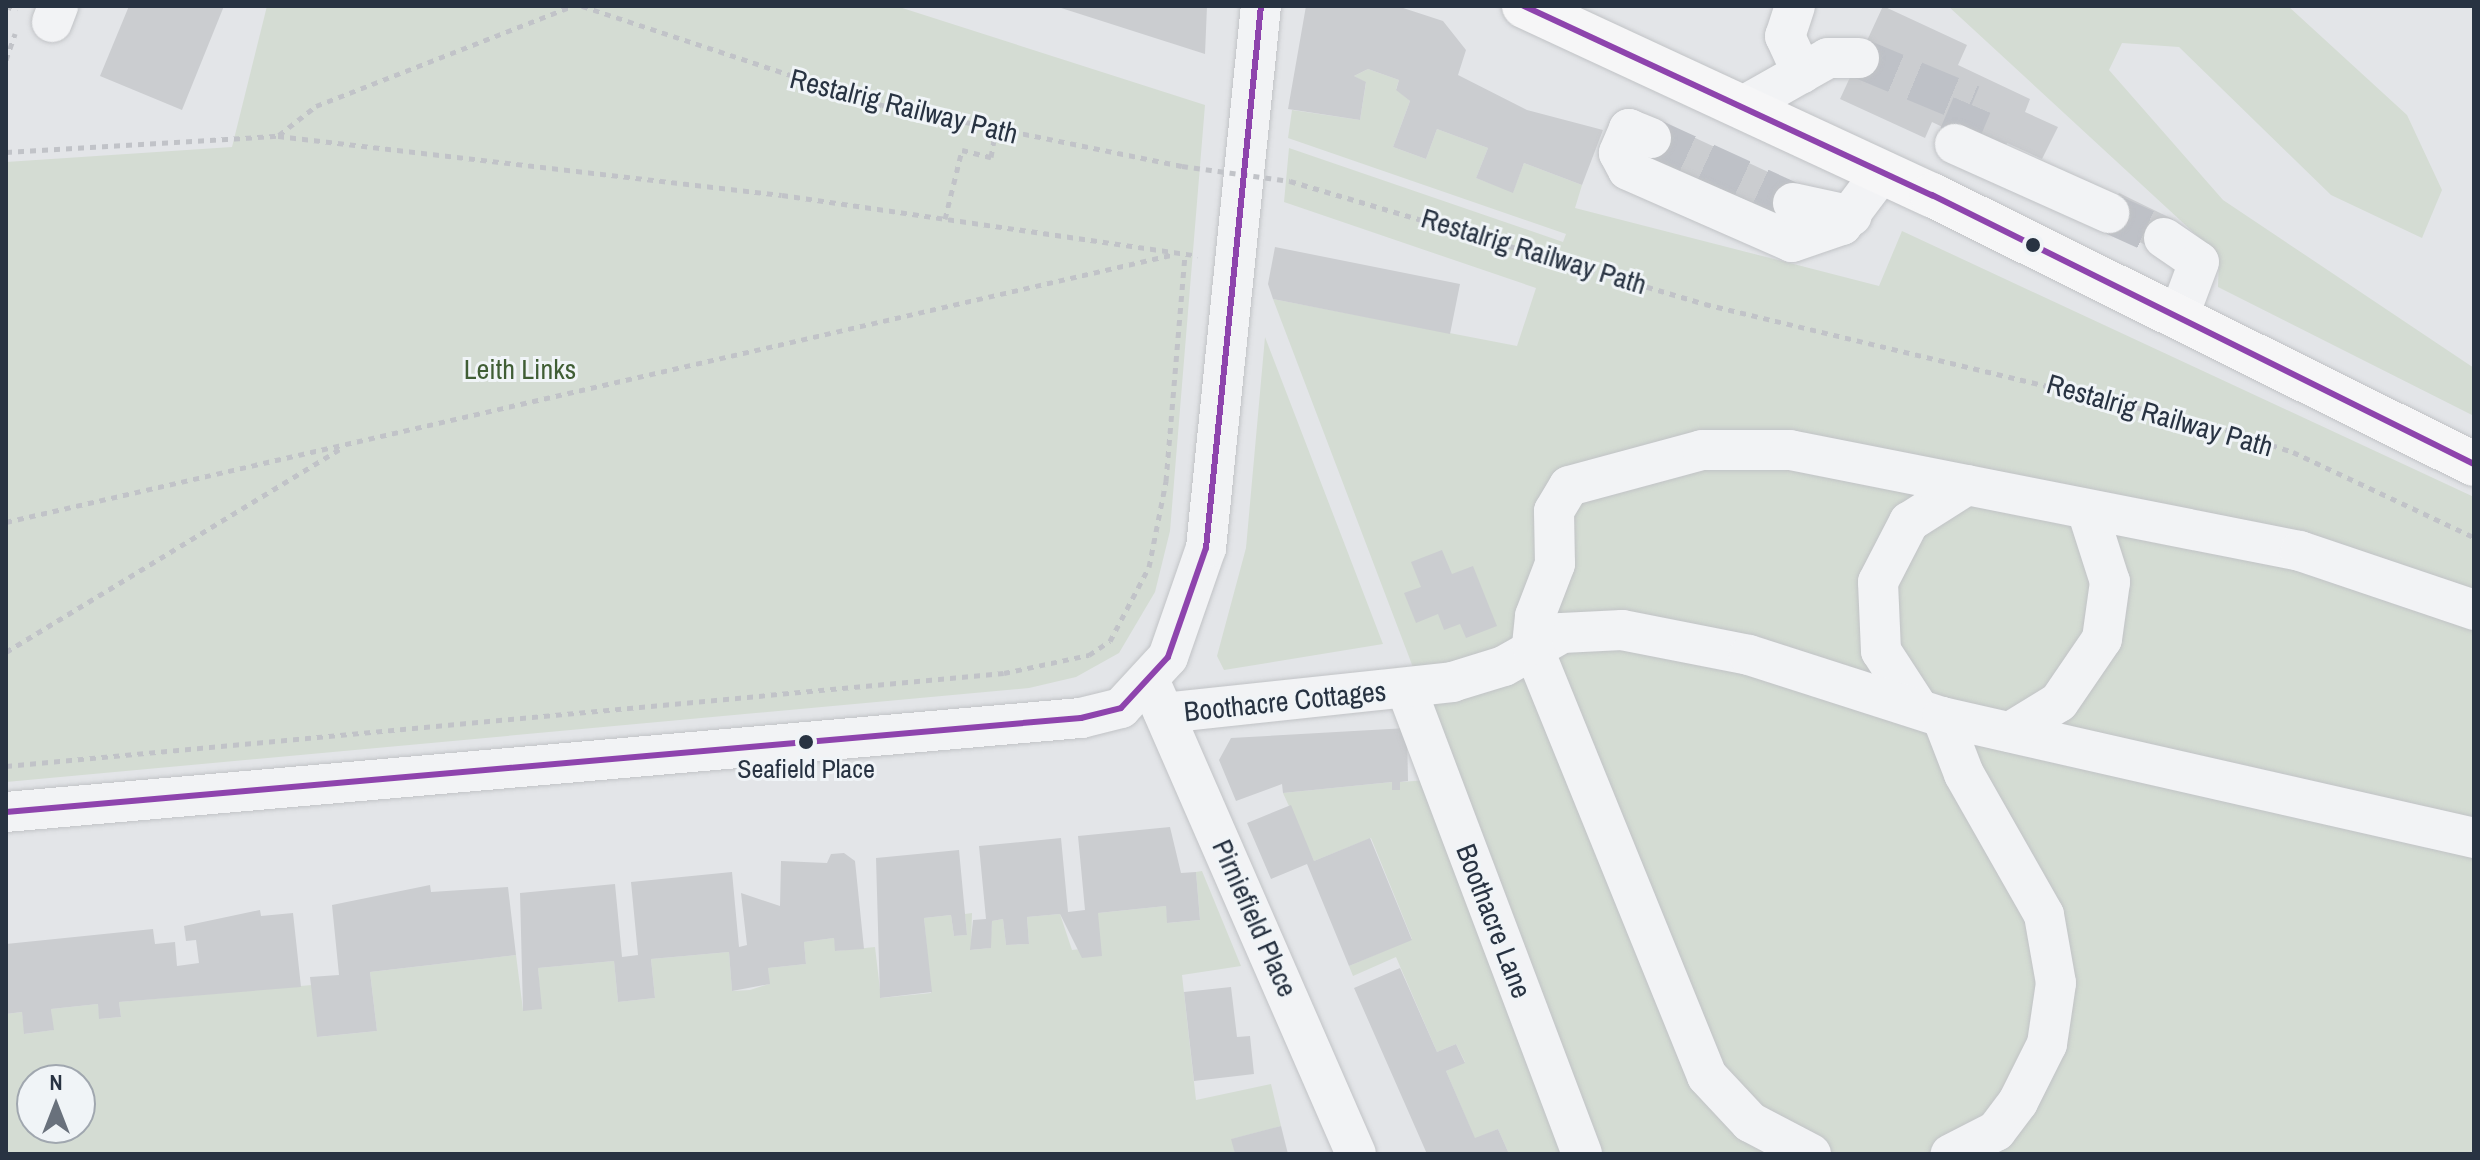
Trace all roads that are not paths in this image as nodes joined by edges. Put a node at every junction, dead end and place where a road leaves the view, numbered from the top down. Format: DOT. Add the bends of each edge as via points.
graph roads {
  1 [pos="1261,6"];
  2 [pos="1524,6"];
  3 [pos="1795,6"];
  4 [pos="1859,58"];
  5 [pos="1802,73"];
  6 [pos="1745,105"];
  7 [pos="1651,138"];
  8 [pos="1882,172"];
  9 [pos="1932,195"];
  10 [pos="1793,203"];
  11 [pos="2109,213"];
  12 [pos="1852,216"];
  13 [pos="2164,238"];
  14 [pos="2178,318"];
  15 [pos="2474,464"];
  16 [pos="1967,485"];
  17 [pos="2087,510"];
  18 [pos="2474,610"];
  19 [pos="1532,645"];
  20 [pos="1406,688"];
  21 [pos="1157,698"];
  22 [pos="1930,713"];
  23 [pos="2010,732"];
  24 [pos="6,812"];
  25 [pos="2474,838"];
  26 [pos="1996,1143"];
  27 [pos="1356,1154"];
  28 [pos="1582,1154"];
  29 [pos="1811,1154"];
  30 [pos="1951,1154"];
  1 -- 21 [label="street" via="1206,548"];
  2 -- 6 [label="main road"];
  3 -- 5 [label="street" via="1785,36"];
  4 -- 5 [label="street" via="1828,58"];
  5 -- 6 [label="street"];
  6 -- 8 [label="main road"];
  7 -- 12 [label="street" via="1629,129 1619,153 1628,170 1772,238 1819,238"];
  8 -- 9 [label="main road"];
  8 -- 12 [label="street"];
  9 -- 11 [label="street" via="1957,139"];
  9 -- 14 [label="main road"];
  10 -- 12 [label="street"];
  13 -- 14 [label="street" via="2199,262"];
  14 -- 15 [label="main road"];
  16 -- 17 [label="street"];
  16 -- 19 [label="street" via="1759,448 1690,452 1581,478 1554,511 1557,550"];
  16 -- 22 [label="street" via="1909,522 1878,582 1881,651"];
  17 -- 18 [label="street" via="2333,559"];
  17 -- 23 [label="street" via="2109,573 2102,639 2059,702"];
  19 -- 20 [label="street, Boothacre Cottages" via="1480,676"];
  19 -- 22 [label="street, Boothacre Cottages" via="1562,633 1635,632 1749,655"];
  19 -- 29 [label="street" via="1707,1076 1758,1128"];
  20 -- 21 [label="street, Boothacre Cottages"];
  20 -- 28 [label="street, Boothacre Lane"];
  21 -- 24 [label="street" via="1081,718"];
  21 -- 27 [label="street, Pirniefield Place"];
  22 -- 23 [label="street"];
  22 -- 26 [label="street" via="2032,889 2055,960 2047,1044"];
  23 -- 25 [label="street"];
  26 -- 30 [label="street"];
}
